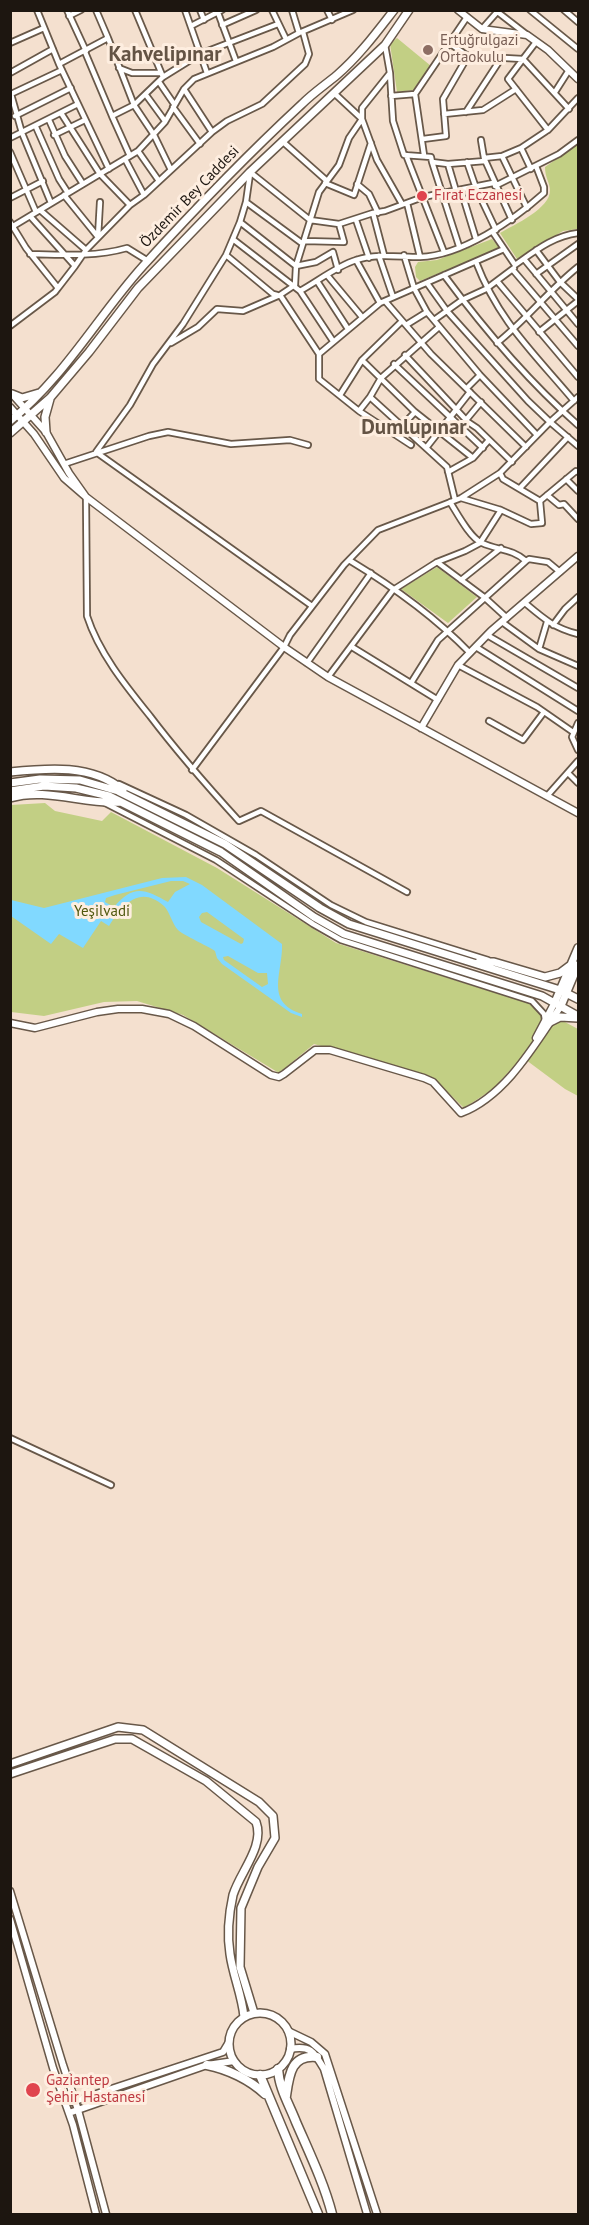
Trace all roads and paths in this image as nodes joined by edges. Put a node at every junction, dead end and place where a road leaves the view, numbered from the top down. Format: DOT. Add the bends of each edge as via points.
graph roads {
  1 [pos="37,10"];
  2 [pos="81,10"];
  3 [pos="96,10"];
  4 [pos="135,10"];
  5 [pos="185,10"];
  6 [pos="200,10"];
  7 [pos="256,10"];
  8 [pos="273,10"];
  9 [pos="327,10"];
  10 [pos="353,10"];
  11 [pos="394,10"];
  12 [pos="409,10"];
  13 [pos="458,10"];
  14 [pos="530,10"];
  15 [pos="564,10"];
  16 [pos="219,11"];
  17 [pos="294,11"];
  18 [pos="496,11"];
  19 [pos="68,13"];
  20 [pos="467,17"];
  21 [pos="204,20"];
  22 [pos="332,20"];
  23 [pos="579,22"];
  24 [pos="278,24"];
  25 [pos="222,25"];
  26 [pos="191,26"];
  27 [pos="44,28"];
  28 [pos="482,29"];
  29 [pos="301,32"];
  30 [pos="527,34"];
  31 [pos="108,38"];
  32 [pos="286,39"];
  33 [pos="11,42"];
  34 [pos="229,42"];
  35 [pos="536,42"];
  36 [pos="449,43"];
  37 [pos="385,45"];
  38 [pos="53,49"];
  39 [pos="579,49"];
  40 [pos="85,51"];
  41 [pos="200,54"];
  42 [pos="468,56"];
  43 [pos="502,57"];
  44 [pos="523,59"];
  45 [pos="236,61"];
  46 [pos="59,64"];
  47 [pos="119,68"];
  48 [pos="62,70"];
  49 [pos="569,70"];
  50 [pos="10,73"];
  51 [pos="207,73"];
  52 [pos="390,73"];
  53 [pos="578,76"];
  54 [pos="161,77"];
  55 [pos="70,88"];
  56 [pos="184,89"];
  57 [pos="516,89"];
  58 [pos="555,92"];
  59 [pos="334,93"];
  60 [pos="415,94"];
  61 [pos="146,95"];
  62 [pos="391,96"];
  63 [pos="579,98"];
  64 [pos="78,104"];
  65 [pos="134,105"];
  66 [pos="174,105"];
  67 [pos="569,108"];
  68 [pos="466,112"];
  69 [pos="61,113"];
  70 [pos="444,114"];
  71 [pos="15,116"];
  72 [pos="112,116"];
  73 [pos="362,119"];
  74 [pos="49,120"];
  75 [pos="86,120"];
  76 [pos="165,122"];
  77 [pos="36,127"];
  78 [pos="70,128"];
  79 [pos="548,130"];
  80 [pos="212,132"];
  81 [pos="21,133"];
  82 [pos="54,135"];
  83 [pos="154,135"];
  84 [pos="10,138"];
  85 [pos="423,139"];
  86 [pos="481,140"];
  87 [pos="579,140"];
  88 [pos="282,141"];
  89 [pos="371,143"];
  90 [pos="200,144"];
  91 [pos="521,147"];
  92 [pos="138,150"];
  93 [pos="10,152"];
  94 [pos="406,155"];
  95 [pos="424,155"];
  96 [pos="502,156"];
  97 [pos="128,157"];
  98 [pos="484,160"];
  99 [pos="432,162"];
  100 [pos="467,162"];
  101 [pos="448,164"];
  102 [pos="534,167"];
  103 [pos="109,169"];
  104 [pos="171,170"];
  105 [pos="250,172"];
  106 [pos="100,174"];
  107 [pos="511,177"];
  108 [pos="43,181"];
  109 [pos="159,181"];
  110 [pos="326,182"];
  111 [pos="83,184"];
  112 [pos="357,184"];
  113 [pos="494,185"];
  114 [pos="476,188"];
  115 [pos="28,190"];
  116 [pos="458,191"];
  117 [pos="442,193"];
  118 [pos="66,194"];
  119 [pos="144,195"];
  120 [pos="423,197"];
  121 [pos="10,198"];
  122 [pos="100,202"];
  123 [pos="246,202"];
  124 [pos="51,203"];
  125 [pos="404,204"];
  126 [pos="130,205"];
  127 [pos="527,208"];
  128 [pos="38,211"];
  129 [pos="375,213"];
  130 [pos="30,216"];
  131 [pos="310,220"];
  132 [pos="356,220"];
  133 [pos="512,220"];
  134 [pos="240,222"];
  135 [pos="339,224"];
  136 [pos="11,226"];
  137 [pos="494,231"];
  138 [pos="579,233"];
  139 [pos="98,237"];
  140 [pos="476,239"];
  141 [pos="234,240"];
  142 [pos="304,243"];
  143 [pos="579,244"];
  144 [pos="459,246"];
  145 [pos="504,249"];
  146 [pos="536,250"];
  147 [pos="444,252"];
  148 [pos="85,253"];
  149 [pos="30,254"];
  150 [pos="65,255"];
  151 [pos="226,255"];
  152 [pos="382,255"];
  153 [pos="404,255"];
  154 [pos="420,257"];
  155 [pos="369,258"];
  156 [pos="524,259"];
  157 [pos="356,260"];
  158 [pos="148,261"];
  159 [pos="476,262"];
  160 [pos="547,265"];
  161 [pos="75,266"];
  162 [pos="296,266"];
  163 [pos="579,267"];
  164 [pos="514,268"];
  165 [pos="338,270"];
  166 [pos="536,274"];
  167 [pos="327,275"];
  168 [pos="444,275"];
  169 [pos="317,281"];
  170 [pos="497,281"];
  171 [pos="560,282"];
  172 [pos="427,283"];
  173 [pos="294,285"];
  174 [pos="58,288"];
  175 [pos="414,288"];
  176 [pos="486,288"];
  177 [pos="300,291"];
  178 [pos="550,291"];
  179 [pos="280,295"];
  180 [pos="393,297"];
  181 [pos="462,300"];
  182 [pos="579,300"];
  183 [pos="540,301"];
  184 [pos="383,302"];
  185 [pos="447,310"];
  186 [pos="567,310"];
  187 [pos="427,312"];
  188 [pos="362,317"];
  189 [pos="527,317"];
  190 [pos="434,320"];
  191 [pos="555,320"];
  192 [pos="404,323"];
  193 [pos="579,324"];
  194 [pos="10,326"];
  195 [pos="439,327"];
  196 [pos="348,329"];
  197 [pos="513,330"];
  198 [pos="538,332"];
  199 [pos="333,341"];
  200 [pos="420,342"];
  201 [pos="497,343"];
  202 [pos="167,346"];
  203 [pos="579,346"];
  204 [pos="319,354"];
  205 [pos="405,355"];
  206 [pos="362,360"];
  207 [pos="394,364"];
  208 [pos="480,375"];
  209 [pos="381,378"];
  210 [pos="579,378"];
  211 [pos="468,390"];
  212 [pos="41,392"];
  213 [pos="11,394"];
  214 [pos="340,395"];
  215 [pos="370,397"];
  216 [pos="50,398"];
  217 [pos="577,399"];
  218 [pos="481,402"];
  219 [pos="10,407"];
  220 [pos="25,409"];
  221 [pos="456,409"];
  222 [pos="359,411"];
  223 [pos="562,411"];
  224 [pos="415,412"];
  225 [pos="18,415"];
  226 [pos="31,415"];
  227 [pos="450,417"];
  228 [pos="466,420"];
  229 [pos="10,421"];
  230 [pos="24,422"];
  231 [pos="550,422"];
  232 [pos="578,424"];
  233 [pos="402,426"];
  234 [pos="46,432"];
  235 [pos="438,432"];
  236 [pos="10,433"];
  237 [pos="537,435"];
  238 [pos="568,437"];
  239 [pos="489,440"];
  240 [pos="308,445"];
  241 [pos="411,445"];
  242 [pos="579,446"];
  243 [pos="526,447"];
  244 [pos="426,448"];
  245 [pos="483,448"];
  246 [pos="96,452"];
  247 [pos="472,458"];
  248 [pos="512,462"];
  249 [pos="64,464"];
  250 [pos="448,472"];
  251 [pos="579,472"];
  252 [pos="500,473"];
  253 [pos="566,479"];
  254 [pos="520,488"];
  255 [pos="579,491"];
  256 [pos="547,495"];
  257 [pos="86,497"];
  258 [pos="455,500"];
  259 [pos="540,501"];
  260 [pos="501,510"];
  261 [pos="579,519"];
  262 [pos="480,543"];
  263 [pos="501,548"];
  264 [pos="579,556"];
  265 [pos="349,560"];
  266 [pos="526,561"];
  267 [pos="437,562"];
  268 [pos="560,572"];
  269 [pos="371,573"];
  270 [pos="461,580"];
  271 [pos="393,590"];
  272 [pos="484,597"];
  273 [pos="579,597"];
  274 [pos="525,603"];
  275 [pos="312,606"];
  276 [pos="504,620"];
  277 [pos="550,624"];
  278 [pos="448,631"];
  279 [pos="579,634"];
  280 [pos="487,635"];
  281 [pos="284,647"];
  282 [pos="352,647"];
  283 [pos="476,647"];
  284 [pos="539,649"];
  285 [pos="470,653"];
  286 [pos="307,663"];
  287 [pos="458,665"];
  288 [pos="579,666"];
  289 [pos="328,677"];
  290 [pos="411,683"];
  291 [pos="579,688"];
  292 [pos="438,700"];
  293 [pos="579,711"];
  294 [pos="544,712"];
  295 [pos="489,721"];
  296 [pos="579,723"];
  297 [pos="421,728"];
  298 [pos="573,732"];
  299 [pos="579,750"];
  300 [pos="579,760"];
  301 [pos="192,770"];
  302 [pos="10,772"];
  303 [pos="568,773"];
  304 [pos="112,781"];
  305 [pos="10,783"];
  306 [pos="579,783"];
  307 [pos="10,791"];
  308 [pos="130,796"];
  309 [pos="546,796"];
  310 [pos="10,798"];
  311 [pos="122,802"];
  312 [pos="105,803"];
  313 [pos="579,813"];
  314 [pos="407,892"];
  315 [pos="579,948"];
  316 [pos="470,962"];
  317 [pos="494,962"];
  318 [pos="575,964"];
  319 [pos="563,991"];
  320 [pos="579,999"];
  321 [pos="558,1004"];
  322 [pos="579,1017"];
  323 [pos="547,1021"];
  324 [pos="10,1023"];
  325 [pos="10,1438"];
  326 [pos="111,1485"];
  327 [pos="10,1764"];
  328 [pos="10,1774"];
  329 [pos="10,1891"];
  330 [pos="10,1919"];
  331 [pos="254,2013"];
  332 [pos="244,2017"];
  333 [pos="288,2031"];
  334 [pos="229,2042"];
  335 [pos="290,2049"];
  336 [pos="317,2057"];
  337 [pos="234,2061"];
  338 [pos="207,2065"];
  339 [pos="278,2069"];
  340 [pos="260,2075"];
  341 [pos="269,2097"];
  342 [pos="285,2097"];
  343 [pos="75,2100"];
  344 [pos="66,2104"];
  345 [pos="78,2110"];
  346 [pos="69,2113"];
  347 [pos="96,2214"];
  348 [pos="106,2214"];
  349 [pos="316,2214"];
  350 [pos="332,2214"];
  351 [pos="368,2214"];
  352 [pos="377,2214"];
  1 -- 27 [label="street"];
  2 -- 19 [label="street"];
  3 -- 31 [label="street"];
  4 -- 54 [label="street"];
  5 -- 26 [label="street"];
  6 -- 21 [label="street"];
  7 -- 25 [label="street"];
  8 -- 24 [label="street"];
  9 -- 22 [label="street"];
  10 -- 22 [label="street"];
  11 -- 158 [label="main road, Özdemir Bey Caddesi" via="368,44 242,162"];
  12 -- 37 [label="main road"];
  13 -- 20 [label="street"];
  14 -- 39 [label="street"];
  15 -- 23 [label="street"];
  16 -- 21 [label="street"];
  16 -- 25 [label="street"];
  17 -- 29 [label="street"];
  18 -- 28 [label="street"];
  18 -- 30 [label="street"];
  19 -- 40 [label="street"];
  20 -- 28 [label="street"];
  20 -- 36 [label="street"];
  21 -- 26 [label="street"];
  22 -- 29 [label="street"];
  24 -- 32 [label="street"];
  24 -- 34 [label="street"];
  25 -- 34 [label="street"];
  26 -- 41 [label="street"];
  27 -- 33 [label="street"];
  27 -- 38 [label="street"];
  28 -- 30 [label="street"];
  29 -- 32 [label="street"];
  29 -- 80 [label="street" via="309,54 305,64 262,104"];
  30 -- 35 [label="street"];
  31 -- 40 [label="street"];
  31 -- 47 [label="street"];
  32 -- 45 [label="street"];
  34 -- 41 [label="street"];
  34 -- 45 [label="street"];
  35 -- 44 [label="street"];
  35 -- 49 [label="street"];
  36 -- 42 [label="street"];
  36 -- 60 [label="street"];
  37 -- 52 [label="street"];
  37 -- 59 [label="main road"];
  38 -- 46 [label="street"];
  38 -- 50 [label="street"];
  40 -- 46 [label="street"];
  40 -- 72 [label="street"];
  41 -- 51 [label="street"];
  41 -- 54 [label="street"];
  42 -- 43 [label="street"];
  42 -- 70 [label="street" via="443,99"];
  43 -- 44 [label="street"];
  43 -- 68 [label="street"];
  44 -- 57 [label="street" via="508,79"];
  44 -- 58 [label="street"];
  45 -- 51 [label="street"];
  46 -- 48 [label="street"];
  47 -- 54 [label="street"];
  47 -- 65 [label="street"];
  48 -- 55 [label="street"];
  48 -- 71 [label="street" via="10,94"];
  49 -- 53 [label="street"];
  49 -- 58 [label="street"];
  51 -- 56 [label="street"];
  52 -- 62 [label="street"];
  52 -- 73 [label="street" via="362,108"];
  54 -- 61 [label="street"];
  54 -- 66 [label="street"];
  55 -- 64 [label="street"];
  55 -- 71 [label="street"];
  56 -- 66 [label="street"];
  56 -- 80 [label="street"];
  57 -- 68 [label="street" via="483,110"];
  57 -- 79 [label="street"];
  58 -- 67 [label="street"];
  59 -- 73 [label="street"];
  59 -- 88 [label="main road"];
  60 -- 62 [label="street"];
  60 -- 85 [label="street"];
  61 -- 65 [label="street"];
  61 -- 76 [label="street"];
  62 -- 94 [label="street" via="393,121"];
  63 -- 67 [label="street"];
  64 -- 69 [label="street"];
  64 -- 75 [label="street"];
  65 -- 72 [label="street"];
  65 -- 83 [label="street"];
  66 -- 76 [label="street"];
  66 -- 90 [label="street"];
  67 -- 79 [label="street"];
  68 -- 70 [label="street"];
  69 -- 74 [label="street"];
  69 -- 78 [label="street"];
  70 -- 85 [label="street" via="446,136"];
  71 -- 81 [label="street"];
  72 -- 97 [label="street"];
  73 -- 89 [label="street"];
  73 -- 110 [label="street"];
  74 -- 77 [label="street"];
  74 -- 82 [label="street"];
  75 -- 78 [label="street"];
  75 -- 103 [label="street"];
  76 -- 83 [label="street"];
  77 -- 81 [label="street"];
  77 -- 118 [label="street"];
  78 -- 82 [label="street"];
  78 -- 106 [label="street"];
  79 -- 91 [label="street"];
  80 -- 90 [label="street"];
  81 -- 84 [label="street"];
  81 -- 108 [label="street"];
  82 -- 111 [label="street"];
  83 -- 92 [label="street"];
  83 -- 104 [label="street"];
  85 -- 95 [label="street"];
  86 -- 98 [label="street"];
  87 -- 102 [label="street"];
  88 -- 105 [label="main road"];
  88 -- 110 [label="street"];
  89 -- 112 [label="street"];
  89 -- 125 [label="street" via="385,176"];
  90 -- 104 [label="street"];
  91 -- 96 [label="street"];
  91 -- 102 [label="street"];
  92 -- 97 [label="street"];
  92 -- 109 [label="street"];
  93 -- 115 [label="street"];
  94 -- 95 [label="street"];
  94 -- 120 [label="street"];
  95 -- 99 [label="street" via="431,157"];
  96 -- 98 [label="street"];
  96 -- 107 [label="street"];
  97 -- 103 [label="street"];
  97 -- 119 [label="street"];
  98 -- 100 [label="street"];
  98 -- 113 [label="street"];
  99 -- 101 [label="street"];
  99 -- 117 [label="street"];
  100 -- 101 [label="street"];
  100 -- 114 [label="street"];
  101 -- 116 [label="street"];
  102 -- 107 [label="street"];
  102 -- 127 [label="street" via="544,193"];
  103 -- 106 [label="street"];
  104 -- 109 [label="street"];
  105 -- 123 [label="street"];
  105 -- 131 [label="street"];
  105 -- 216 [label="main road" via="138,288"];
  106 -- 111 [label="street"];
  106 -- 126 [label="street"];
  107 -- 113 [label="street"];
  107 -- 127 [label="street"];
  108 -- 115 [label="street"];
  108 -- 124 [label="street"];
  109 -- 119 [label="street"];
  110 -- 112 [label="street" via="354,195"];
  110 -- 131 [label="street"];
  111 -- 118 [label="street"];
  112 -- 129 [label="street" via="369,194"];
  113 -- 114 [label="street"];
  113 -- 133 [label="street"];
  114 -- 116 [label="street"];
  114 -- 137 [label="street"];
  115 -- 121 [label="street"];
  115 -- 128 [label="street"];
  116 -- 117 [label="street"];
  116 -- 140 [label="street"];
  117 -- 120 [label="street"];
  117 -- 144 [label="street"];
  118 -- 124 [label="street"];
  118 -- 139 [label="street"];
  119 -- 126 [label="street"];
  120 -- 125 [label="street"];
  120 -- 147 [label="street"];
  122 -- 139 [label="street"];
  123 -- 134 [label="street"];
  123 -- 142 [label="street"];
  124 -- 128 [label="street"];
  125 -- 129 [label="street"];
  125 -- 154 [label="street"];
  126 -- 139 [label="street"];
  127 -- 133 [label="street"];
  128 -- 130 [label="street"];
  128 -- 148 [label="street"];
  129 -- 132 [label="street"];
  129 -- 152 [label="street"];
  130 -- 136 [label="street"];
  130 -- 150 [label="street"];
  131 -- 135 [label="street"];
  131 -- 142 [label="street"];
  132 -- 135 [label="street"];
  132 -- 155 [label="street"];
  133 -- 137 [label="street"];
  134 -- 141 [label="street"];
  134 -- 162 [label="street"];
  135 -- 142 [label="street" via="344,242"];
  136 -- 149 [label="street"];
  137 -- 140 [label="street"];
  137 -- 145 [label="street"];
  138 -- 146 [label="street" via="565,235"];
  139 -- 148 [label="street"];
  140 -- 144 [label="street"];
  141 -- 151 [label="street"];
  141 -- 173 [label="street"];
  142 -- 162 [label="street"];
  143 -- 160 [label="street"];
  144 -- 147 [label="street"];
  145 -- 159 [label="street"];
  145 -- 164 [label="street"];
  146 -- 156 [label="street"];
  146 -- 160 [label="street"];
  147 -- 154 [label="street"];
  148 -- 150 [label="street"];
  148 -- 158 [label="street" via="127,248"];
  148 -- 161 [label="street"];
  149 -- 150 [label="street"];
  149 -- 174 [label="street"];
  150 -- 161 [label="street"];
  151 -- 179 [label="street" via="273,294"];
  151 -- 202 [label="street"];
  152 -- 153 [label="street"];
  152 -- 155 [label="street"];
  152 -- 180 [label="street"];
  153 -- 154 [label="street"];
  153 -- 175 [label="street"];
  155 -- 157 [label="street"];
  156 -- 164 [label="street"];
  156 -- 166 [label="street"];
  157 -- 165 [label="street"];
  157 -- 184 [label="street"];
  158 -- 212 [label="main road, Özdemir Bey Caddesi"];
  159 -- 168 [label="street"];
  159 -- 176 [label="street"];
  160 -- 166 [label="street"];
  160 -- 171 [label="street"];
  161 -- 174 [label="street"];
  162 -- 165 [label="street" via="316,262 333,252"];
  162 -- 173 [label="street"];
  163 -- 171 [label="street"];
  164 -- 170 [label="street"];
  164 -- 183 [label="street"];
  165 -- 167 [label="street"];
  166 -- 178 [label="street"];
  167 -- 169 [label="street"];
  167 -- 188 [label="street"];
  168 -- 172 [label="street"];
  168 -- 181 [label="street"];
  169 -- 177 [label="street"];
  169 -- 196 [label="street"];
  170 -- 176 [label="street"];
  170 -- 189 [label="street"];
  171 -- 178 [label="street"];
  171 -- 182 [label="street"];
  172 -- 175 [label="street"];
  172 -- 185 [label="street"];
  173 -- 177 [label="street"];
  173 -- 179 [label="street"];
  174 -- 194 [label="street"];
  175 -- 180 [label="street"];
  175 -- 187 [label="street"];
  176 -- 181 [label="street"];
  176 -- 197 [label="street"];
  177 -- 199 [label="street"];
  178 -- 183 [label="street"];
  178 -- 186 [label="street"];
  179 -- 202 [label="street" via="243,311 217,309 198,327"];
  179 -- 204 [label="street"];
  180 -- 184 [label="street"];
  181 -- 185 [label="street"];
  181 -- 201 [label="street"];
  182 -- 186 [label="street"];
  183 -- 189 [label="street"];
  183 -- 191 [label="street"];
  184 -- 188 [label="street"];
  184 -- 192 [label="street"];
  185 -- 190 [label="street"];
  185 -- 231 [label="street"];
  186 -- 191 [label="street"];
  186 -- 193 [label="street"];
  187 -- 190 [label="street"];
  187 -- 192 [label="street"];
  188 -- 196 [label="street"];
  189 -- 197 [label="street"];
  189 -- 198 [label="street"];
  190 -- 195 [label="street"];
  191 -- 198 [label="street"];
  191 -- 203 [label="street"];
  192 -- 200 [label="street"];
  192 -- 206 [label="street"];
  195 -- 200 [label="street"];
  195 -- 208 [label="street"];
  196 -- 199 [label="street"];
  197 -- 201 [label="street"];
  197 -- 217 [label="street"];
  198 -- 210 [label="street"];
  199 -- 204 [label="street"];
  200 -- 205 [label="street"];
  200 -- 211 [label="street"];
  201 -- 223 [label="street"];
  202 -- 246 [label="street"];
  204 -- 214 [label="street" via="318,379"];
  205 -- 207 [label="street"];
  205 -- 221 [label="street"];
  206 -- 209 [label="street"];
  206 -- 214 [label="street"];
  207 -- 209 [label="street"];
  207 -- 227 [label="street"];
  208 -- 211 [label="street"];
  208 -- 237 [label="street"];
  209 -- 215 [label="street"];
  209 -- 224 [label="street"];
  211 -- 218 [label="street"];
  211 -- 221 [label="street"];
  212 -- 213 [label="main road" via="22,398"];
  212 -- 220 [label="main road, Özdemir Bey Caddesi"];
  213 -- 220 [label="street"];
  214 -- 222 [label="street"];
  215 -- 222 [label="street"];
  215 -- 233 [label="street"];
  216 -- 226 [label="main road"];
  216 -- 234 [label="main road"];
  217 -- 223 [label="street"];
  218 -- 228 [label="street"];
  218 -- 243 [label="street"];
  219 -- 225 [label="street"];
  220 -- 225 [label="main road, Özdemir Bey Caddesi"];
  220 -- 226 [label="street"];
  221 -- 227 [label="street"];
  221 -- 228 [label="street"];
  222 -- 241 [label="street"];
  223 -- 231 [label="street"];
  223 -- 232 [label="street"];
  224 -- 233 [label="street"];
  224 -- 235 [label="street"];
  225 -- 229 [label="main road, Özdemir Bey Caddesi"];
  225 -- 230 [label="street"];
  226 -- 230 [label="main road"];
  226 -- 234 [label="street"];
  227 -- 235 [label="street"];
  227 -- 245 [label="street"];
  228 -- 239 [label="street"];
  230 -- 236 [label="main road"];
  230 -- 257 [label="street" via="63,478"];
  231 -- 237 [label="street"];
  231 -- 238 [label="street"];
  233 -- 244 [label="street"];
  234 -- 249 [label="street"];
  235 -- 244 [label="street"];
  235 -- 247 [label="street"];
  237 -- 243 [label="street"];
  238 -- 242 [label="street"];
  238 -- 254 [label="street"];
  239 -- 245 [label="street"];
  239 -- 248 [label="street"];
  240 -- 246 [label="street" via="290,440 231,444 168,432"];
  243 -- 248 [label="street"];
  244 -- 250 [label="street"];
  245 -- 247 [label="street"];
  246 -- 249 [label="street"];
  246 -- 275 [label="street"];
  247 -- 250 [label="street"];
  248 -- 252 [label="street"];
  249 -- 257 [label="street"];
  250 -- 258 [label="street"];
  251 -- 253 [label="street"];
  252 -- 254 [label="street" via="502,479"];
  252 -- 258 [label="street"];
  253 -- 255 [label="street"];
  253 -- 256 [label="street"];
  254 -- 259 [label="street"];
  256 -- 259 [label="street"];
  256 -- 261 [label="street"];
  257 -- 281 [label="street"];
  257 -- 301 [label="street" via="87,615 93,634 121,680"];
  258 -- 260 [label="street"];
  258 -- 262 [label="street" via="461,521"];
  258 -- 265 [label="street" via="378,530"];
  259 -- 260 [label="street" via="542,524 531,524"];
  260 -- 262 [label="street"];
  262 -- 263 [label="street"];
  262 -- 267 [label="street"];
  263 -- 266 [label="street"];
  263 -- 270 [label="street"];
  264 -- 268 [label="street"];
  265 -- 269 [label="street"];
  265 -- 275 [label="street"];
  266 -- 268 [label="street" via="548,562"];
  266 -- 272 [label="street"];
  267 -- 270 [label="street"];
  267 -- 271 [label="street"];
  268 -- 274 [label="street"];
  269 -- 271 [label="street"];
  269 -- 286 [label="street"];
  270 -- 272 [label="street"];
  271 -- 278 [label="street"];
  271 -- 282 [label="street"];
  272 -- 276 [label="street"];
  272 -- 278 [label="street"];
  273 -- 277 [label="street"];
  274 -- 276 [label="street"];
  274 -- 277 [label="street"];
  275 -- 281 [label="street"];
  276 -- 280 [label="street"];
  276 -- 284 [label="street"];
  277 -- 279 [label="street"];
  277 -- 284 [label="street"];
  278 -- 285 [label="street"];
  278 -- 290 [label="street"];
  280 -- 283 [label="street"];
  280 -- 291 [label="street"];
  281 -- 286 [label="street"];
  281 -- 301 [label="street"];
  282 -- 289 [label="street"];
  282 -- 290 [label="street"];
  283 -- 285 [label="street"];
  283 -- 293 [label="street"];
  284 -- 288 [label="street"];
  285 -- 287 [label="street"];
  286 -- 289 [label="street"];
  287 -- 292 [label="street"];
  287 -- 294 [label="street"];
  289 -- 297 [label="street"];
  290 -- 292 [label="street"];
  292 -- 297 [label="street"];
  294 -- 295 [label="street" via="523,740"];
  294 -- 298 [label="street"];
  296 -- 298 [label="street"];
  297 -- 309 [label="street"];
  298 -- 299 [label="street" via="573,742"];
  300 -- 303 [label="street"];
  301 -- 314 [label="street" via="239,821 261,811"];
  302 -- 304 [label="main road" via="75,770"];
  303 -- 306 [label="street"];
  303 -- 309 [label="street"];
  304 -- 308 [label="main road"];
  304 -- 317 [label="street" via="186,815 331,905 366,922"];
  305 -- 308 [label="main road" via="80,780"];
  307 -- 311 [label="main road" via="44,786 76,788"];
  308 -- 316 [label="main road" via="225,844 349,924"];
  309 -- 313 [label="street"];
  310 -- 312 [label="main road" via="44,794"];
  311 -- 312 [label="main road"];
  311 -- 321 [label="main road" via="221,852 344,934"];
  312 -- 323 [label="street" via="216,860 341,940 532,1001"];
  315 -- 318 [label="main road"];
  316 -- 317 [label="main road"];
  316 -- 319 [label="main road"];
  317 -- 318 [label="main road" via="545,977"];
  318 -- 319 [label="main road"];
  319 -- 320 [label="main road"];
  319 -- 321 [label="main road"];
  321 -- 322 [label="main road"];
  321 -- 323 [label="street"];
  322 -- 323 [label="main road"];
  323 -- 324 [label="street" via="511,1074 487,1098 461,1113 424,1077 330,1050 315,1050 279,1077 271,1075 194,1026 160,1012 118,1009 35,1028"];
  325 -- 326 [label="street"];
  327 -- 331 [label="main road" via="118,1727 143,1730 259,1802 273,1816 274,1838 241,1908 240,1967"];
  328 -- 332 [label="main road" via="115,1739 132,1739 206,1781 256,1822 257,1842 234,1893 229,1917 230,1953"];
  329 -- 343 [label="street"];
  330 -- 344 [label="street"];
  331 -- 332 [label="main road"];
  331 -- 333 [label="main road" via="274,2016"];
  332 -- 334 [label="main road" via="231,2032"];
  333 -- 335 [label="main road"];
  333 -- 352 [label="street" via="325,2054"];
  334 -- 337 [label="main road"];
  334 -- 343 [label="street" via="223,2052"];
  335 -- 336 [label="street" via="309,2048"];
  335 -- 339 [label="main road"];
  336 -- 342 [label="highway" via="306,2056 297,2061"];
  336 -- 351 [label="street"];
  337 -- 338 [label="street"];
  337 -- 340 [label="main road"];
  338 -- 341 [label="highway" via="257,2086"];
  338 -- 345 [label="street"];
  339 -- 340 [label="main road"];
  339 -- 342 [label="highway"];
  340 -- 341 [label="highway"];
  341 -- 349 [label="highway"];
  342 -- 350 [label="highway"];
  343 -- 344 [label="street"];
  343 -- 345 [label="street"];
  344 -- 346 [label="street"];
  345 -- 346 [label="street"];
  345 -- 348 [label="street"];
  346 -- 347 [label="street"];
}
